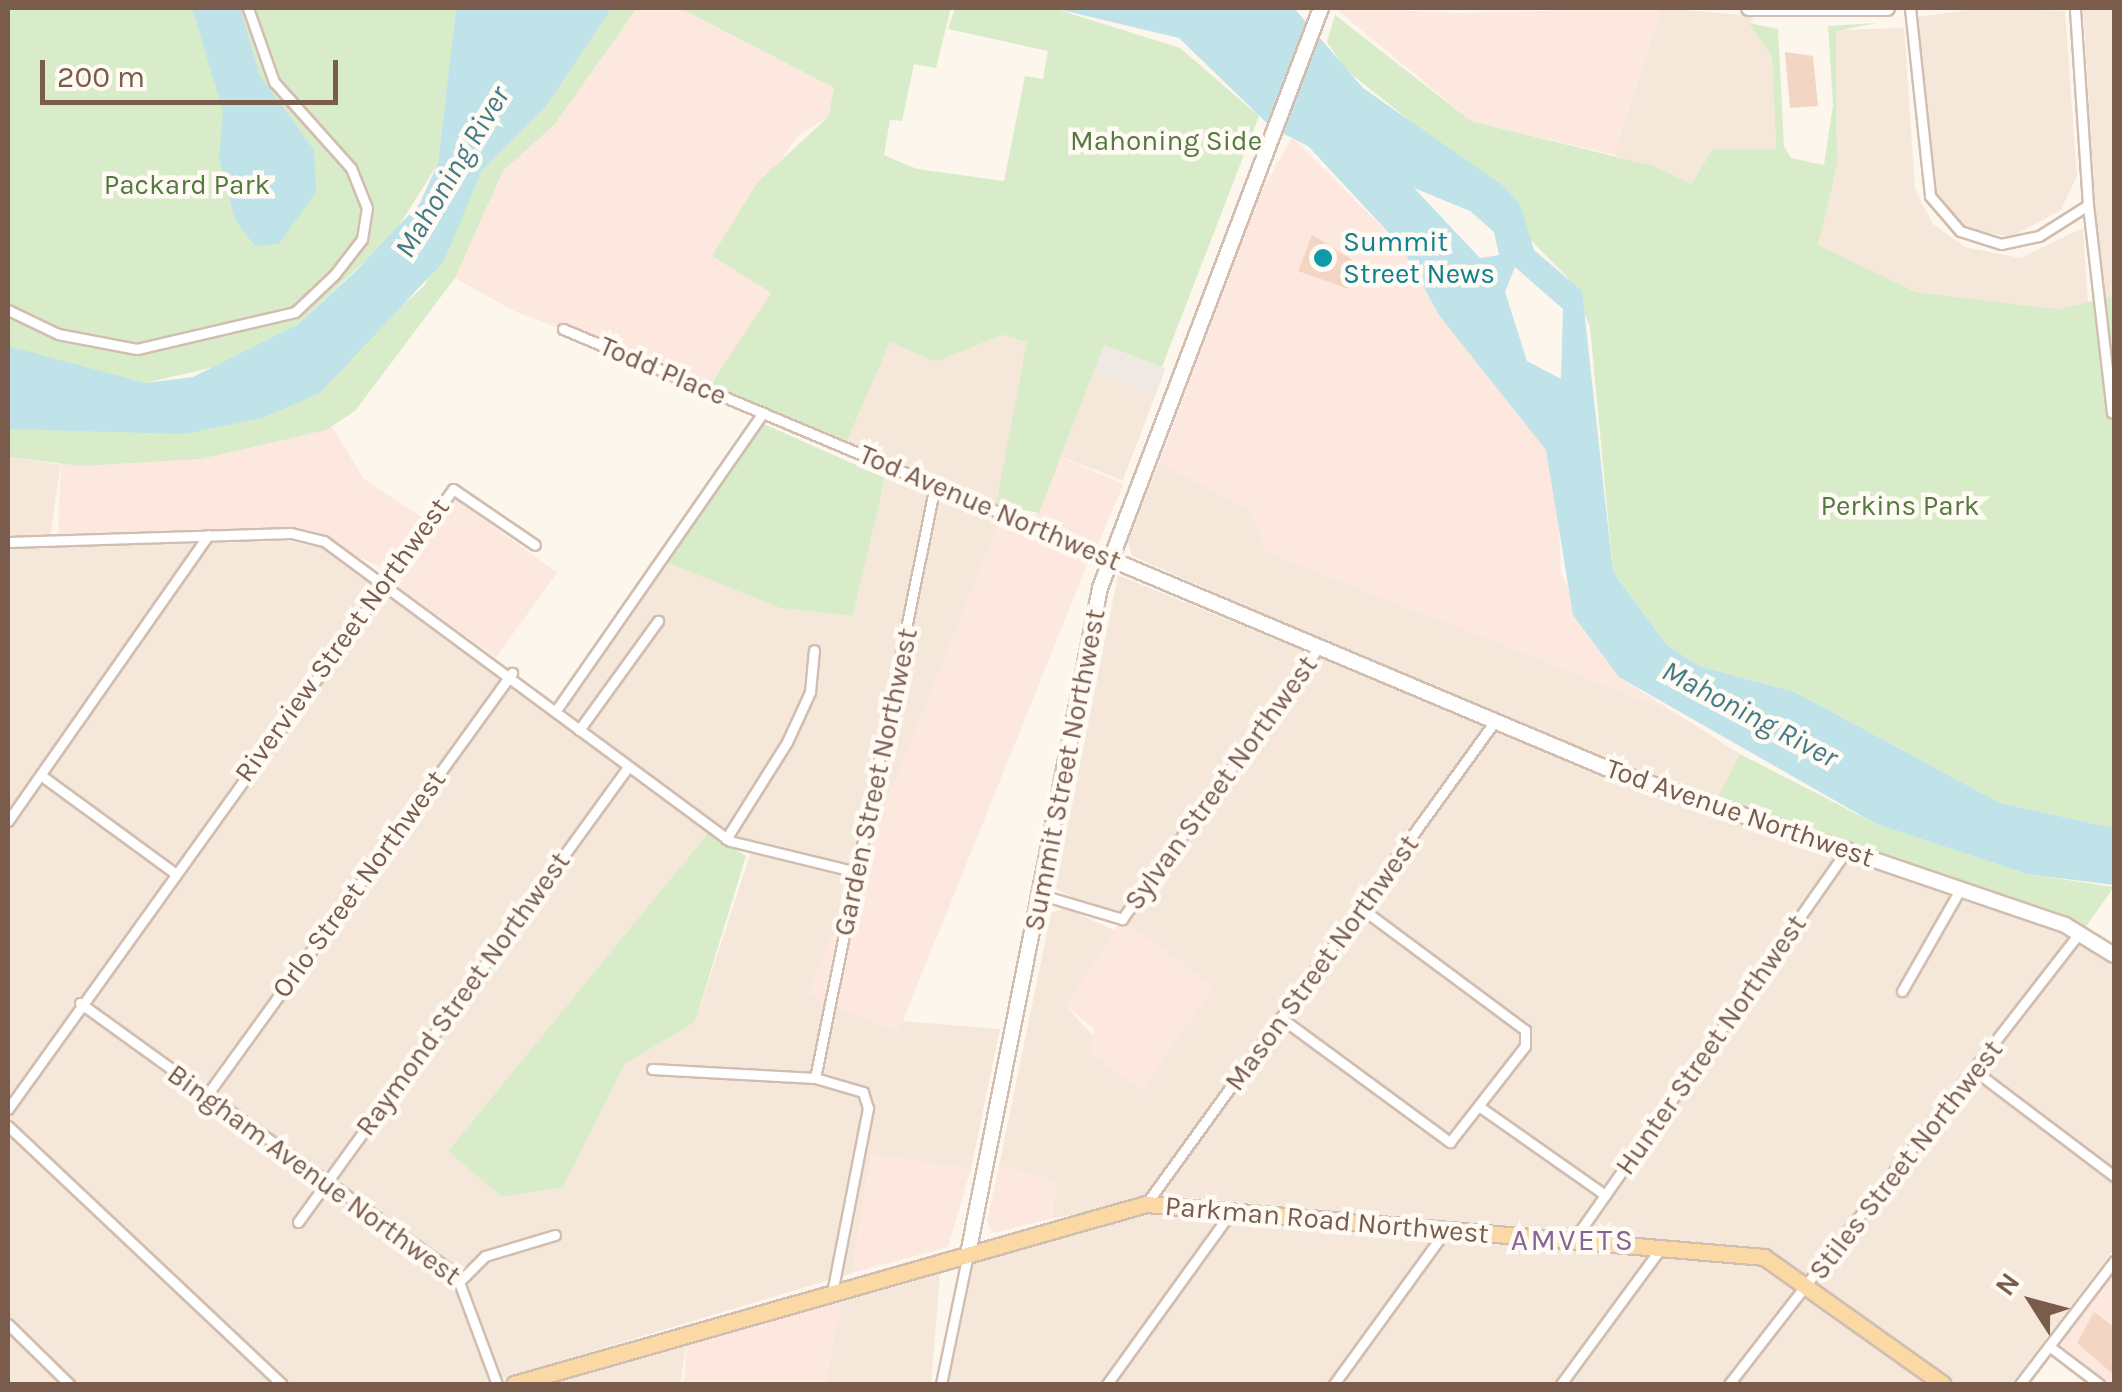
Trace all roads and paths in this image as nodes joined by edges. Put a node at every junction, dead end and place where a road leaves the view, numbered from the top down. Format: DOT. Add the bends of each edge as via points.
graph roads {
  1 [pos="248,8"];
  2 [pos="1321,8"];
  3 [pos="1749,8"];
  4 [pos="1888,8"];
  5 [pos="1910,8"];
  6 [pos="2074,8"];
  7 [pos="2088,206"];
  8 [pos="8,310"];
  9 [pos="564,329"];
  10 [pos="763,413"];
  11 [pos="2112,413"];
  12 [pos="935,485"];
  13 [pos="208,536"];
  14 [pos="8,542"];
  15 [pos="534,545"];
  16 [pos="1110,559"];
  17 [pos="385,582"];
  18 [pos="658,620"];
  19 [pos="1319,647"];
  20 [pos="814,650"];
  21 [pos="512,672"];
  22 [pos="557,709"];
  23 [pos="1495,721"];
  24 [pos="580,730"];
  25 [pos="628,767"];
  26 [pos="42,776"];
  27 [pos="8,821"];
  28 [pos="726,839"];
  29 [pos="1848,848"];
  30 [pos="174,872"];
  31 [pos="857,872"];
  32 [pos="1961,888"];
  33 [pos="1042,895"];
  34 [pos="1362,908"];
  35 [pos="2080,932"];
  36 [pos="2114,955"];
  37 [pos="1902,991"];
  38 [pos="80,1003"];
  39 [pos="1281,1018"];
  40 [pos="652,1069"];
  41 [pos="1975,1070"];
  42 [pos="815,1078"];
  43 [pos="206,1095"];
  44 [pos="1480,1106"];
  45 [pos="8,1109"];
  46 [pos="8,1126"];
  47 [pos="2114,1176"];
  48 [pos="327,1180"];
  49 [pos="1605,1195"];
  50 [pos="1146,1204"];
  51 [pos="1232,1211"];
  52 [pos="298,1222"];
  53 [pos="1446,1230"];
  54 [pos="554,1235"];
  55 [pos="1573,1241"];
  56 [pos="1660,1249"];
  57 [pos="968,1254"];
  58 [pos="2114,1261"];
  59 [pos="462,1278"];
  60 [pos="1811,1284"];
  61 [pos="832,1294"];
  62 [pos="8,1324"];
  63 [pos="2050,1346"];
  64 [pos="69,1384"];
  65 [pos="282,1384"];
  66 [pos="496,1384"];
  67 [pos="514,1384"];
  68 [pos="941,1384"];
  69 [pos="1107,1384"];
  70 [pos="1334,1384"];
  71 [pos="1561,1384"];
  72 [pos="1729,1384"];
  73 [pos="1943,1384"];
  74 [pos="2020,1384"];
  75 [pos="2099,1384"];
  1 -- 8 [label="street" via="274,82 351,168 367,208 362,239 335,274 295,312 136,349 58,334"];
  2 -- 16 [label="main road, Summit Street Northwest"];
  3 -- 4 [label="main road"];
  5 -- 7 [label="street" via="1923,175 1944,217 1970,236 2011,244"];
  6 -- 7 [label="street"];
  7 -- 11 [label="street"];
  9 -- 10 [label="street, Todd Place"];
  10 -- 12 [label="street, Tod Avenue Northwest"];
  10 -- 22 [label="street"];
  12 -- 16 [label="street, Tod Avenue Northwest"];
  12 -- 31 [label="street, Garden Street Northwest"];
  13 -- 14 [label="street"];
  13 -- 17 [label="street" via="314,537"];
  13 -- 26 [label="street"];
  15 -- 17 [label="street, Riverview Street Northwest" via="452,489"];
  16 -- 19 [label="main road, Tod Avenue Northwest"];
  16 -- 33 [label="main road, Summit Street Northwest"];
  17 -- 21 [label="street"];
  17 -- 30 [label="street, Riverview Street Northwest"];
  18 -- 24 [label="street"];
  19 -- 23 [label="main road, Tod Avenue Northwest"];
  19 -- 33 [label="street, Sylvan Street Northwest" via="1122,920"];
  20 -- 28 [label="street" via="810,692 788,742"];
  21 -- 22 [label="street"];
  21 -- 43 [label="street, Orlo Street Northwest"];
  22 -- 24 [label="street"];
  23 -- 29 [label="main road, Tod Avenue Northwest" via="1647,784"];
  23 -- 34 [label="street, Mason Street Northwest"];
  24 -- 25 [label="street"];
  25 -- 28 [label="street"];
  25 -- 48 [label="street, Raymond Street Northwest"];
  26 -- 27 [label="street"];
  26 -- 30 [label="street"];
  28 -- 31 [label="street"];
  29 -- 32 [label="main road, Tod Avenue Northwest"];
  29 -- 49 [label="street, Hunter Street Northwest"];
  30 -- 38 [label="street, Riverview Street Northwest"];
  31 -- 42 [label="street, Garden Street Northwest"];
  32 -- 35 [label="main road, Tod Avenue Northwest"];
  32 -- 37 [label="street"];
  33 -- 57 [label="main road, Summit Street Northwest"];
  34 -- 39 [label="street, Mason Street Northwest"];
  34 -- 44 [label="street" via="1528,1033"];
  35 -- 36 [label="main road, Tod Avenue Northwest"];
  35 -- 41 [label="street, Stiles Street Northwest"];
  38 -- 43 [label="street, Bingham Avenue Northwest"];
  38 -- 45 [label="street"];
  39 -- 44 [label="street" via="1445,1142"];
  39 -- 50 [label="street, Mason Street Northwest"];
  40 -- 42 [label="street"];
  41 -- 47 [label="street"];
  41 -- 60 [label="street, Stiles Street Northwest"];
  42 -- 61 [label="street" via="865,1096"];
  43 -- 48 [label="street, Bingham Avenue Northwest"];
  44 -- 49 [label="street"];
  46 -- 65 [label="street"];
  48 -- 52 [label="street, Raymond Street Northwest"];
  48 -- 59 [label="street, Bingham Avenue Northwest"];
  49 -- 55 [label="street, Hunter Street Northwest"];
  50 -- 51 [label="main road, Parkman Road Northwest"];
  50 -- 57 [label="main road, Parkman Road Northwest"];
  51 -- 53 [label="main road, Parkman Road Northwest"];
  51 -- 69 [label="street"];
  53 -- 55 [label="main road, Parkman Road Northwest"];
  53 -- 70 [label="street"];
  54 -- 59 [label="street" via="484,1256"];
  55 -- 56 [label="main road, Parkman Road Northwest"];
  56 -- 60 [label="main road, Parkman Road Northwest" via="1764,1258"];
  56 -- 71 [label="street"];
  57 -- 61 [label="main road, Parkman Road Northwest"];
  57 -- 68 [label="street, Summit Street Northwest"];
  58 -- 63 [label="street"];
  59 -- 66 [label="street, Bingham Avenue Northwest"];
  60 -- 72 [label="street, Stiles Street Northwest"];
  60 -- 73 [label="main road, Parkman Road Northwest"];
  61 -- 67 [label="main road, Parkman Road Northwest"];
  62 -- 64 [label="street"];
  63 -- 74 [label="street"];
  63 -- 75 [label="street"];
}
